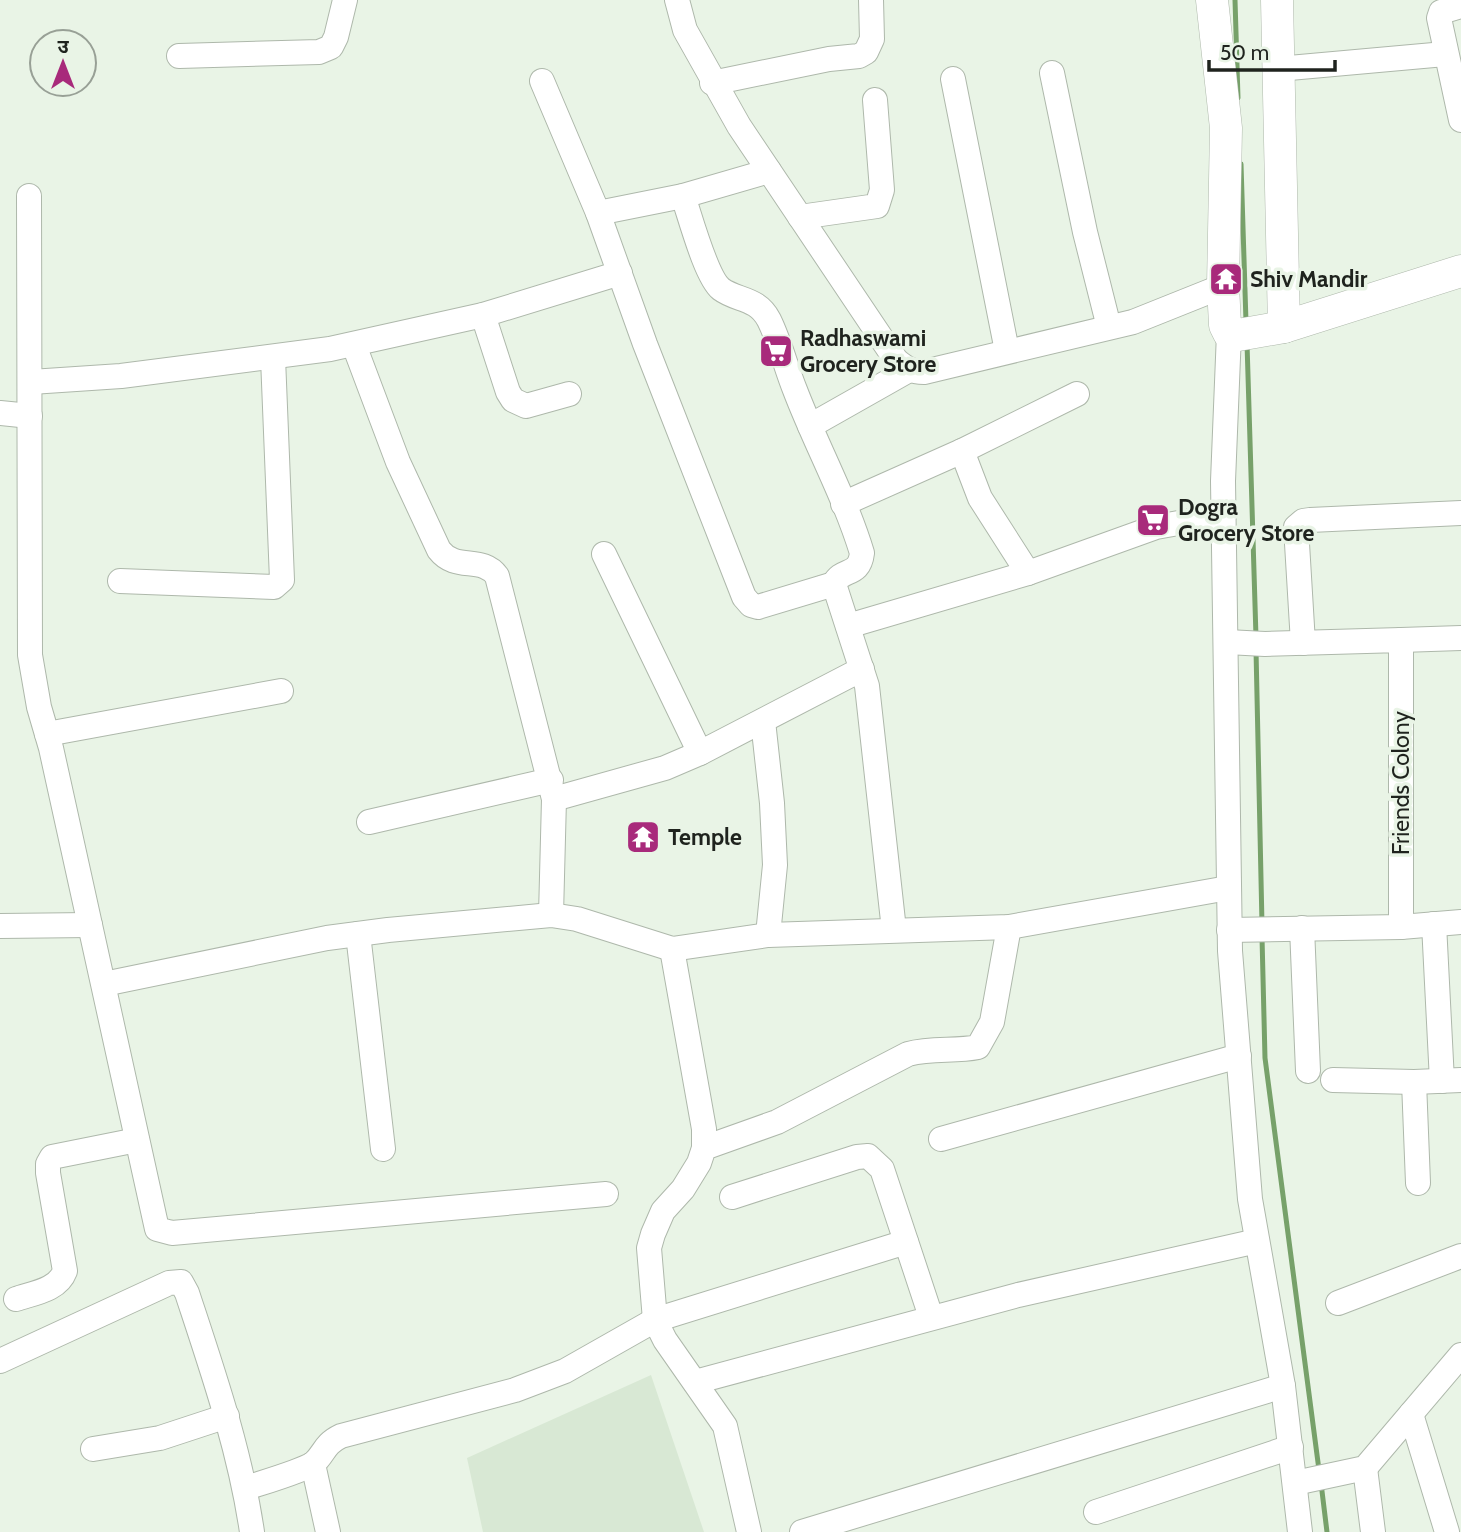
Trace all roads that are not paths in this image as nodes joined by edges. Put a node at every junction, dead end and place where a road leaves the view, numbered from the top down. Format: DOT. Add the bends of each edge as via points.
graph roads {
  1 [pos="345,0"];
  2 [pos="677,0"];
  3 [pos="871,0"];
  4 [pos="1212,0"];
  5 [pos="1276,0"];
  6 [pos="1461,6"];
  7 [pos="1445,54"];
  8 [pos="179,56"];
  9 [pos="1278,69"];
  10 [pos="1052,73"];
  11 [pos="953,79"];
  12 [pos="542,81"];
  13 [pos="712,83"];
  14 [pos="875,100"];
  15 [pos="1461,116"];
  16 [pos="769,171"];
  17 [pos="29,196"];
  18 [pos="683,196"];
  19 [pos="598,213"];
  20 [pos="800,217"];
  21 [pos="1461,271"];
  22 [pos="620,274"];
  23 [pos="1223,286"];
  24 [pos="483,314"];
  25 [pos="1109,327"];
  26 [pos="1250,332"];
  27 [pos="354,345"];
  28 [pos="1007,351"];
  29 [pos="273,358"];
  30 [pos="909,370"];
  31 [pos="31,382"];
  32 [pos="569,394"];
  33 [pos="1077,394"];
  34 [pos="0,413"];
  35 [pos="30,415"];
  36 [pos="810,426"];
  37 [pos="962,451"];
  38 [pos="843,504"];
  39 [pos="1461,513"];
  40 [pos="1224,515"];
  41 [pos="604,554"];
  42 [pos="1028,573"];
  43 [pos="120,582"];
  44 [pos="834,584"];
  45 [pos="848,626"];
  46 [pos="1461,638"];
  47 [pos="1401,640"];
  48 [pos="1246,643"];
  49 [pos="1303,643"];
  50 [pos="862,669"];
  51 [pos="281,691"];
  52 [pos="764,721"];
  53 [pos="47,734"];
  54 [pos="700,753"];
  55 [pos="553,789"];
  56 [pos="369,822"];
  57 [pos="1228,888"];
  58 [pos="551,915"];
  59 [pos="1461,922"];
  60 [pos="1434,924"];
  61 [pos="90,925"];
  62 [pos="0,926"];
  63 [pos="1401,926"];
  64 [pos="1009,927"];
  65 [pos="1303,928"];
  66 [pos="894,930"];
  67 [pos="1240,930"];
  68 [pos="358,934"];
  69 [pos="768,935"];
  70 [pos="672,949"];
  71 [pos="104,984"];
  72 [pos="1239,1056"];
  73 [pos="1308,1071"];
  74 [pos="1333,1080"];
  75 [pos="1452,1080"];
  76 [pos="1415,1082"];
  77 [pos="941,1139"];
  78 [pos="137,1140"];
  79 [pos="704,1148"];
  80 [pos="383,1149"];
  81 [pos="1418,1183"];
  82 [pos="606,1194"];
  83 [pos="732,1196"];
  84 [pos="906,1241"];
  85 [pos="1257,1241"];
  86 [pos="1461,1256"];
  87 [pos="16,1299"];
  88 [pos="1338,1303"];
  89 [pos="931,1317"];
  90 [pos="655,1320"];
  91 [pos="1461,1355"];
  92 [pos="0,1362"];
  93 [pos="695,1382"];
  94 [pos="1283,1385"];
  95 [pos="1411,1414"];
  96 [pos="227,1416"];
  97 [pos="1291,1447"];
  98 [pos="93,1449"];
  99 [pos="313,1464"];
  100 [pos="1365,1468"];
  101 [pos="1295,1483"];
  102 [pos="246,1488"];
  103 [pos="1096,1511"];
  104 [pos="871,1522"];
  105 [pos="252,1532"];
  106 [pos="328,1532"];
  107 [pos="749,1532"];
  108 [pos="802,1532"];
  109 [pos="1300,1532"];
  110 [pos="1373,1532"];
  111 [pos="1447,1532"];
  1 -- 8 [label="street" via="331,47 319,52"];
  2 -- 13 [label="street" via="685,30"];
  3 -- 13 [label="street" via="872,40 859,56"];
  4 -- 23 [label="main road" via="1226,128"];
  5 -- 9 [label="main road"];
  6 -- 7 [label="street" via="1441,12 1439,18"];
  7 -- 9 [label="street"];
  7 -- 15 [label="street"];
  9 -- 26 [label="main road"];
  10 -- 25 [label="street"];
  11 -- 28 [label="street"];
  12 -- 19 [label="street"];
  13 -- 16 [label="street"];
  14 -- 20 [label="street" via="882,190 877,206"];
  16 -- 18 [label="street"];
  16 -- 20 [label="street"];
  17 -- 31 [label="street"];
  18 -- 19 [label="street"];
  18 -- 36 [label="street" via="716,284 758,307 768,319"];
  19 -- 22 [label="street"];
  20 -- 30 [label="street" via="897,360"];
  21 -- 26 [label="main road"];
  22 -- 24 [label="street"];
  22 -- 44 [label="street" via="744,597 758,607"];
  23 -- 25 [label="street"];
  23 -- 26 [label="main road" via="1225,325"];
  24 -- 27 [label="street"];
  24 -- 32 [label="street" via="513,400 526,406"];
  25 -- 28 [label="street"];
  26 -- 40 [label="street"];
  27 -- 29 [label="street"];
  27 -- 55 [label="street" via="398,463 439,550 445,558 489,568 497,576"];
  28 -- 30 [label="street" via="924,372"];
  29 -- 31 [label="street"];
  29 -- 43 [label="street" via="282,580 274,587"];
  30 -- 36 [label="street"];
  31 -- 35 [label="street"];
  33 -- 37 [label="street"];
  34 -- 35 [label="street"];
  35 -- 53 [label="street" via="30,655"];
  36 -- 38 [label="street"];
  37 -- 38 [label="street"];
  37 -- 42 [label="street" via="980,498"];
  38 -- 44 [label="street" via="862,553 861,564"];
  39 -- 49 [label="street" via="1303,521 1296,527"];
  40 -- 42 [label="street" via="1156,527"];
  40 -- 48 [label="street"];
  41 -- 54 [label="street"];
  42 -- 45 [label="street"];
  44 -- 45 [label="street"];
  45 -- 50 [label="street"];
  46 -- 47 [label="street"];
  47 -- 49 [label="street"];
  47 -- 63 [label="street, Friends Colony"];
  48 -- 49 [label="street"];
  48 -- 57 [label="street"];
  50 -- 52 [label="street"];
  50 -- 66 [label="street"];
  51 -- 53 [label="street"];
  52 -- 54 [label="street"];
  52 -- 69 [label="street" via="775,865"];
  53 -- 61 [label="street"];
  54 -- 55 [label="street" via="664,768"];
  55 -- 56 [label="street"];
  55 -- 58 [label="street"];
  57 -- 64 [label="street"];
  57 -- 67 [label="street"];
  58 -- 68 [label="street"];
  58 -- 70 [label="street"];
  59 -- 60 [label="street"];
  60 -- 63 [label="street"];
  60 -- 75 [label="street"];
  61 -- 62 [label="street"];
  61 -- 71 [label="street"];
  63 -- 65 [label="street"];
  64 -- 66 [label="street"];
  64 -- 79 [label="street" via="992,1022 978,1047 908,1054 777,1122"];
  65 -- 67 [label="street"];
  65 -- 73 [label="street"];
  66 -- 69 [label="street"];
  67 -- 72 [label="street"];
  68 -- 71 [label="street"];
  68 -- 80 [label="street"];
  69 -- 70 [label="street"];
  70 -- 79 [label="street"];
  71 -- 78 [label="street"];
  72 -- 77 [label="street"];
  72 -- 85 [label="street"];
  74 -- 76 [label="street"];
  75 -- 76 [label="street"];
  76 -- 81 [label="street"];
  78 -- 82 [label="street" via="153,1220 162,1232"];
  78 -- 87 [label="street" via="52,1157 48,1173 65,1271 54,1285"];
  79 -- 90 [label="street" via="683,1189 663,1211 649,1248"];
  83 -- 84 [label="street" via="868,1156 882,1169"];
  84 -- 89 [label="street"];
  84 -- 90 [label="street"];
  85 -- 89 [label="street"];
  85 -- 94 [label="street"];
  86 -- 88 [label="street"];
  89 -- 93 [label="street"];
  90 -- 93 [label="street"];
  90 -- 99 [label="street" via="565,1371 515,1390 341,1436 331,1441"];
  91 -- 95 [label="street"];
  92 -- 96 [label="street" via="169,1283 181,1282"];
  93 -- 107 [label="street" via="725,1426"];
  94 -- 97 [label="street"];
  94 -- 104 [label="street"];
  95 -- 100 [label="street"];
  95 -- 111 [label="street"];
  96 -- 98 [label="street" via="160,1438"];
  96 -- 102 [label="street"];
  97 -- 101 [label="street"];
  97 -- 103 [label="street"];
  99 -- 102 [label="street"];
  99 -- 106 [label="street"];
  100 -- 101 [label="street"];
  100 -- 110 [label="street"];
  101 -- 109 [label="street"];
  102 -- 105 [label="street"];
  104 -- 108 [label="street"];
}
